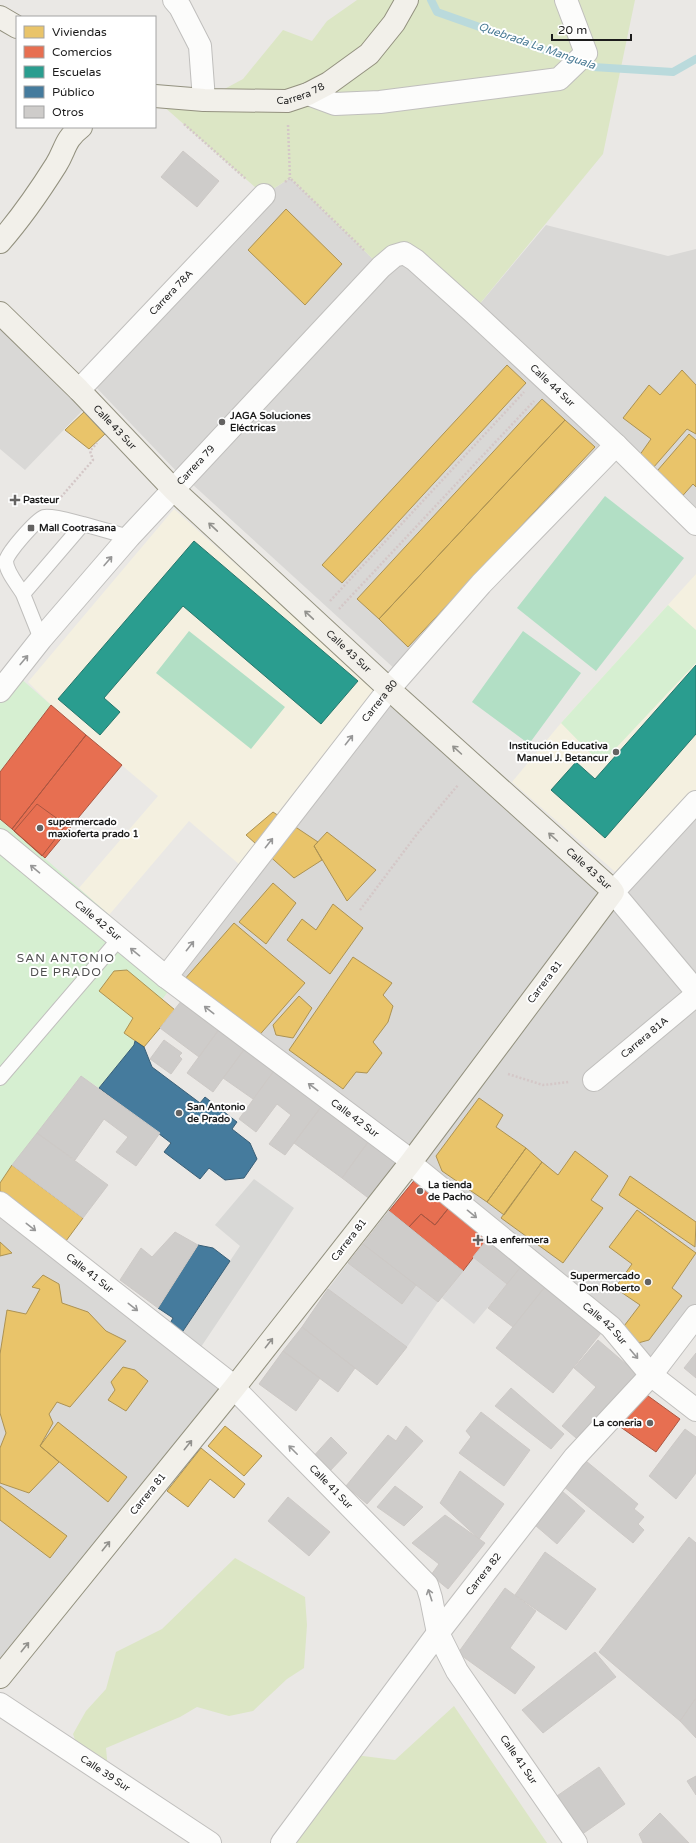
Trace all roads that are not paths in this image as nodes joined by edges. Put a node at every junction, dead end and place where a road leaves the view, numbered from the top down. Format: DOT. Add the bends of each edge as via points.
graph roads {
  1 [pos="174,0"];
  2 [pos="407,0"];
  3 [pos="566,0"];
  4 [pos="0,17"];
  5 [pos="16,26"];
  6 [pos="308,94"];
  7 [pos="156,96"];
  8 [pos="204,100"];
  9 [pos="73,130"];
  10 [pos="264,195"];
  11 [pos="0,242"];
  12 [pos="404,253"];
  13 [pos="0,313"];
  14 [pos="79,390"];
  15 [pos="616,445"];
  16 [pos="174,490"];
  17 [pos="83,524"];
  18 [pos="696,524"];
  19 [pos="129,537"];
  20 [pos="23,594"];
  21 [pos="41,640"];
  22 [pos="389,689"];
  23 [pos="0,691"];
  24 [pos="696,802"];
  25 [pos="0,840"];
  26 [pos="613,892"];
  27 [pos="119,939"];
  28 [pos="166,977"];
  29 [pos="696,991"];
  30 [pos="696,995"];
  31 [pos="0,1078"];
  32 [pos="594,1080"];
  33 [pos="410,1162"];
  34 [pos="0,1203"];
  35 [pos="696,1316"];
  36 [pos="651,1375"];
  37 [pos="234,1388"];
  38 [pos="696,1410"];
  39 [pos="438,1633"];
  40 [pos="0,1677"];
  41 [pos="0,1704"];
  42 [pos="210,1843"];
  43 [pos="282,1843"];
  44 [pos="576,1843"];
  1 -- 8 [label="street" via="200,46"];
  2 -- 6 [label="main road, Carrera 78" via="394,22 369,54"];
  3 -- 6 [label="street" via="586,53 559,79 380,102 335,104"];
  4 -- 5 [label="main road"];
  6 -- 8 [label="main road, Carrera 78" via="287,101"];
  7 -- 8 [label="main road, Carrera 78"];
  9 -- 11 [label="main road" via="53,170"];
  10 -- 14 [label="street, Carrera 78A"];
  12 -- 15 [label="street, Calle 44 Sur" via="415,260"];
  12 -- 16 [label="street, Carrera 79" via="394,256 381,267"];
  13 -- 14 [label="main road, Calle 43 Sur"];
  14 -- 16 [label="main road, Calle 43 Sur"];
  15 -- 18 [label="street, Calle 44 Sur"];
  15 -- 22 [label="street, Carrera 80" via="481,584"];
  16 -- 19 [label="street, Carrera 79"];
  22 -- 16 [label="main road, Calle 43 Sur, one-way"];
  17 -- 19 [label="lane"];
  17 -- 20 [label="lane"];
  17 -- 20 [label="lane" via="44,517 36,522 10,552 6,560 8,569"];
  21 -- 19 [label="street, Carrera 79, one-way"];
  20 -- 21 [label="lane"];
  23 -- 21 [label="street, Carrera 79, one-way"];
  26 -- 22 [label="main road, Calle 43 Sur, one-way"];
  28 -- 22 [label="street, Carrera 80, one-way"];
  24 -- 26 [label="street, Carrera 81"];
  27 -- 25 [label="street, Calle 42 Sur, one-way"];
  26 -- 29 [label="street, Calle 43 Sur"];
  26 -- 33 [label="main road, Carrera 81"];
  28 -- 27 [label="street, Calle 42 Sur, one-way"];
  27 -- 31 [label="lane"];
  33 -- 28 [label="street, Calle 42 Sur, one-way"];
  30 -- 32 [label="street, Carrera 81A"];
  33 -- 36 [label="street, Calle 42 Sur, one-way" via="611,1327"];
  37 -- 33 [label="main road, Carrera 81, one-way"];
  34 -- 37 [label="street, Calle 41 Sur, one-way"];
  35 -- 36 [label="street, Carrera 82"];
  36 -- 38 [label="street, Calle 42 Sur"];
  36 -- 39 [label="street, Carrera 82" via="574,1458"];
  39 -- 37 [label="street, Calle 41 Sur, one-way" via="426,1585"];
  40 -- 37 [label="main road, Carrera 81, one-way"];
  39 -- 43 [label="street, Carrera 82"];
  39 -- 44 [label="street, Calle 41 Sur" via="457,1671"];
  41 -- 42 [label="street, Calle 39 Sur"];
}
